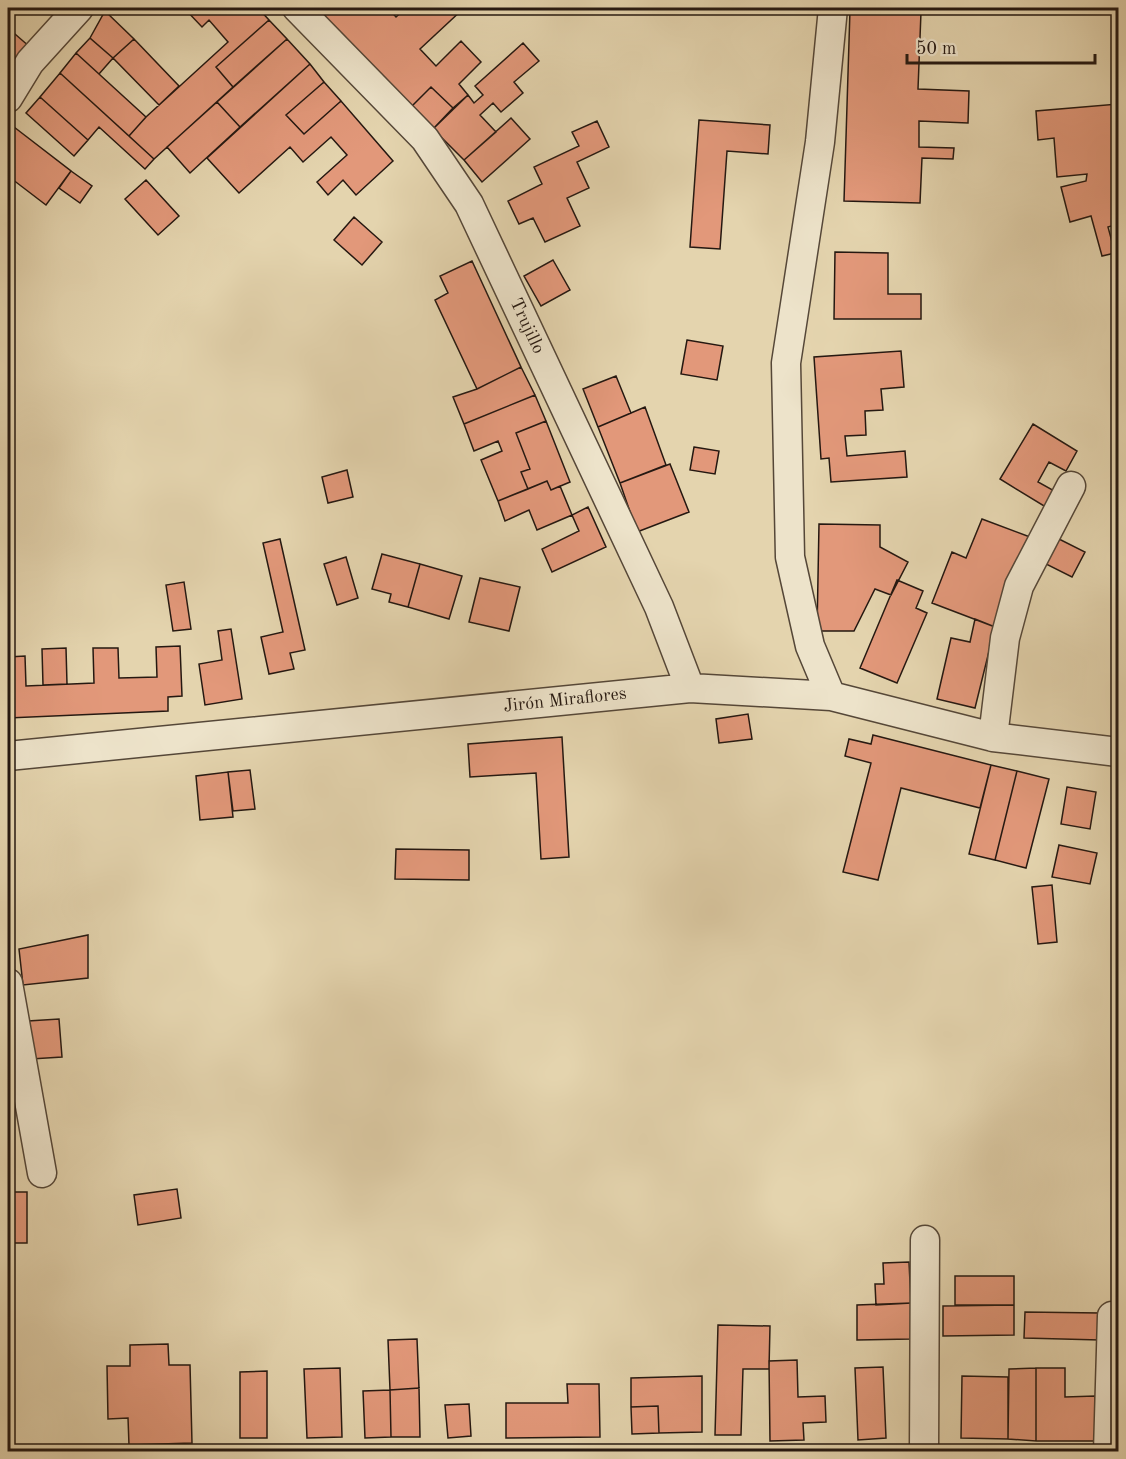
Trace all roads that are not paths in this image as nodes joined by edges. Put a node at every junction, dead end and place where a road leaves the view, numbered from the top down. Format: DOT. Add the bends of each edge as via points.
graph roads {
  1 [pos="79,8"];
  2 [pos="297,8"];
  3 [pos="833,8"];
  4 [pos="8,98"];
  5 [pos="1071,486"];
  6 [pos="690,688"];
  7 [pos="831,696"];
  8 [pos="993,737"];
  9 [pos="1119,752"];
  10 [pos="8,756"];
  11 [pos="8,983"];
  12 [pos="42,1173"];
  13 [pos="925,1240"];
  14 [pos="1112,1316"];
  15 [pos="924,1452"];
  16 [pos="1108,1452"];
  1 -- 4 [label="street" via="30,62"];
  2 -- 6 [label="street, Trujillo" via="425,138 469,204 659,607"];
  3 -- 7 [label="street" via="818,156 786,363 790,557 810,646"];
  5 -- 8 [label="street" via="1019,586 1005,638"];
  6 -- 7 [label="street, Jirón Miraflores"];
  6 -- 10 [label="street, Jirón Miraflores"];
  7 -- 8 [label="street, Jirón Miraflores"];
  8 -- 9 [label="street, Jirón Miraflores"];
  11 -- 12 [label="street"];
  13 -- 15 [label="street"];
  14 -- 16 [label="street"];
}
